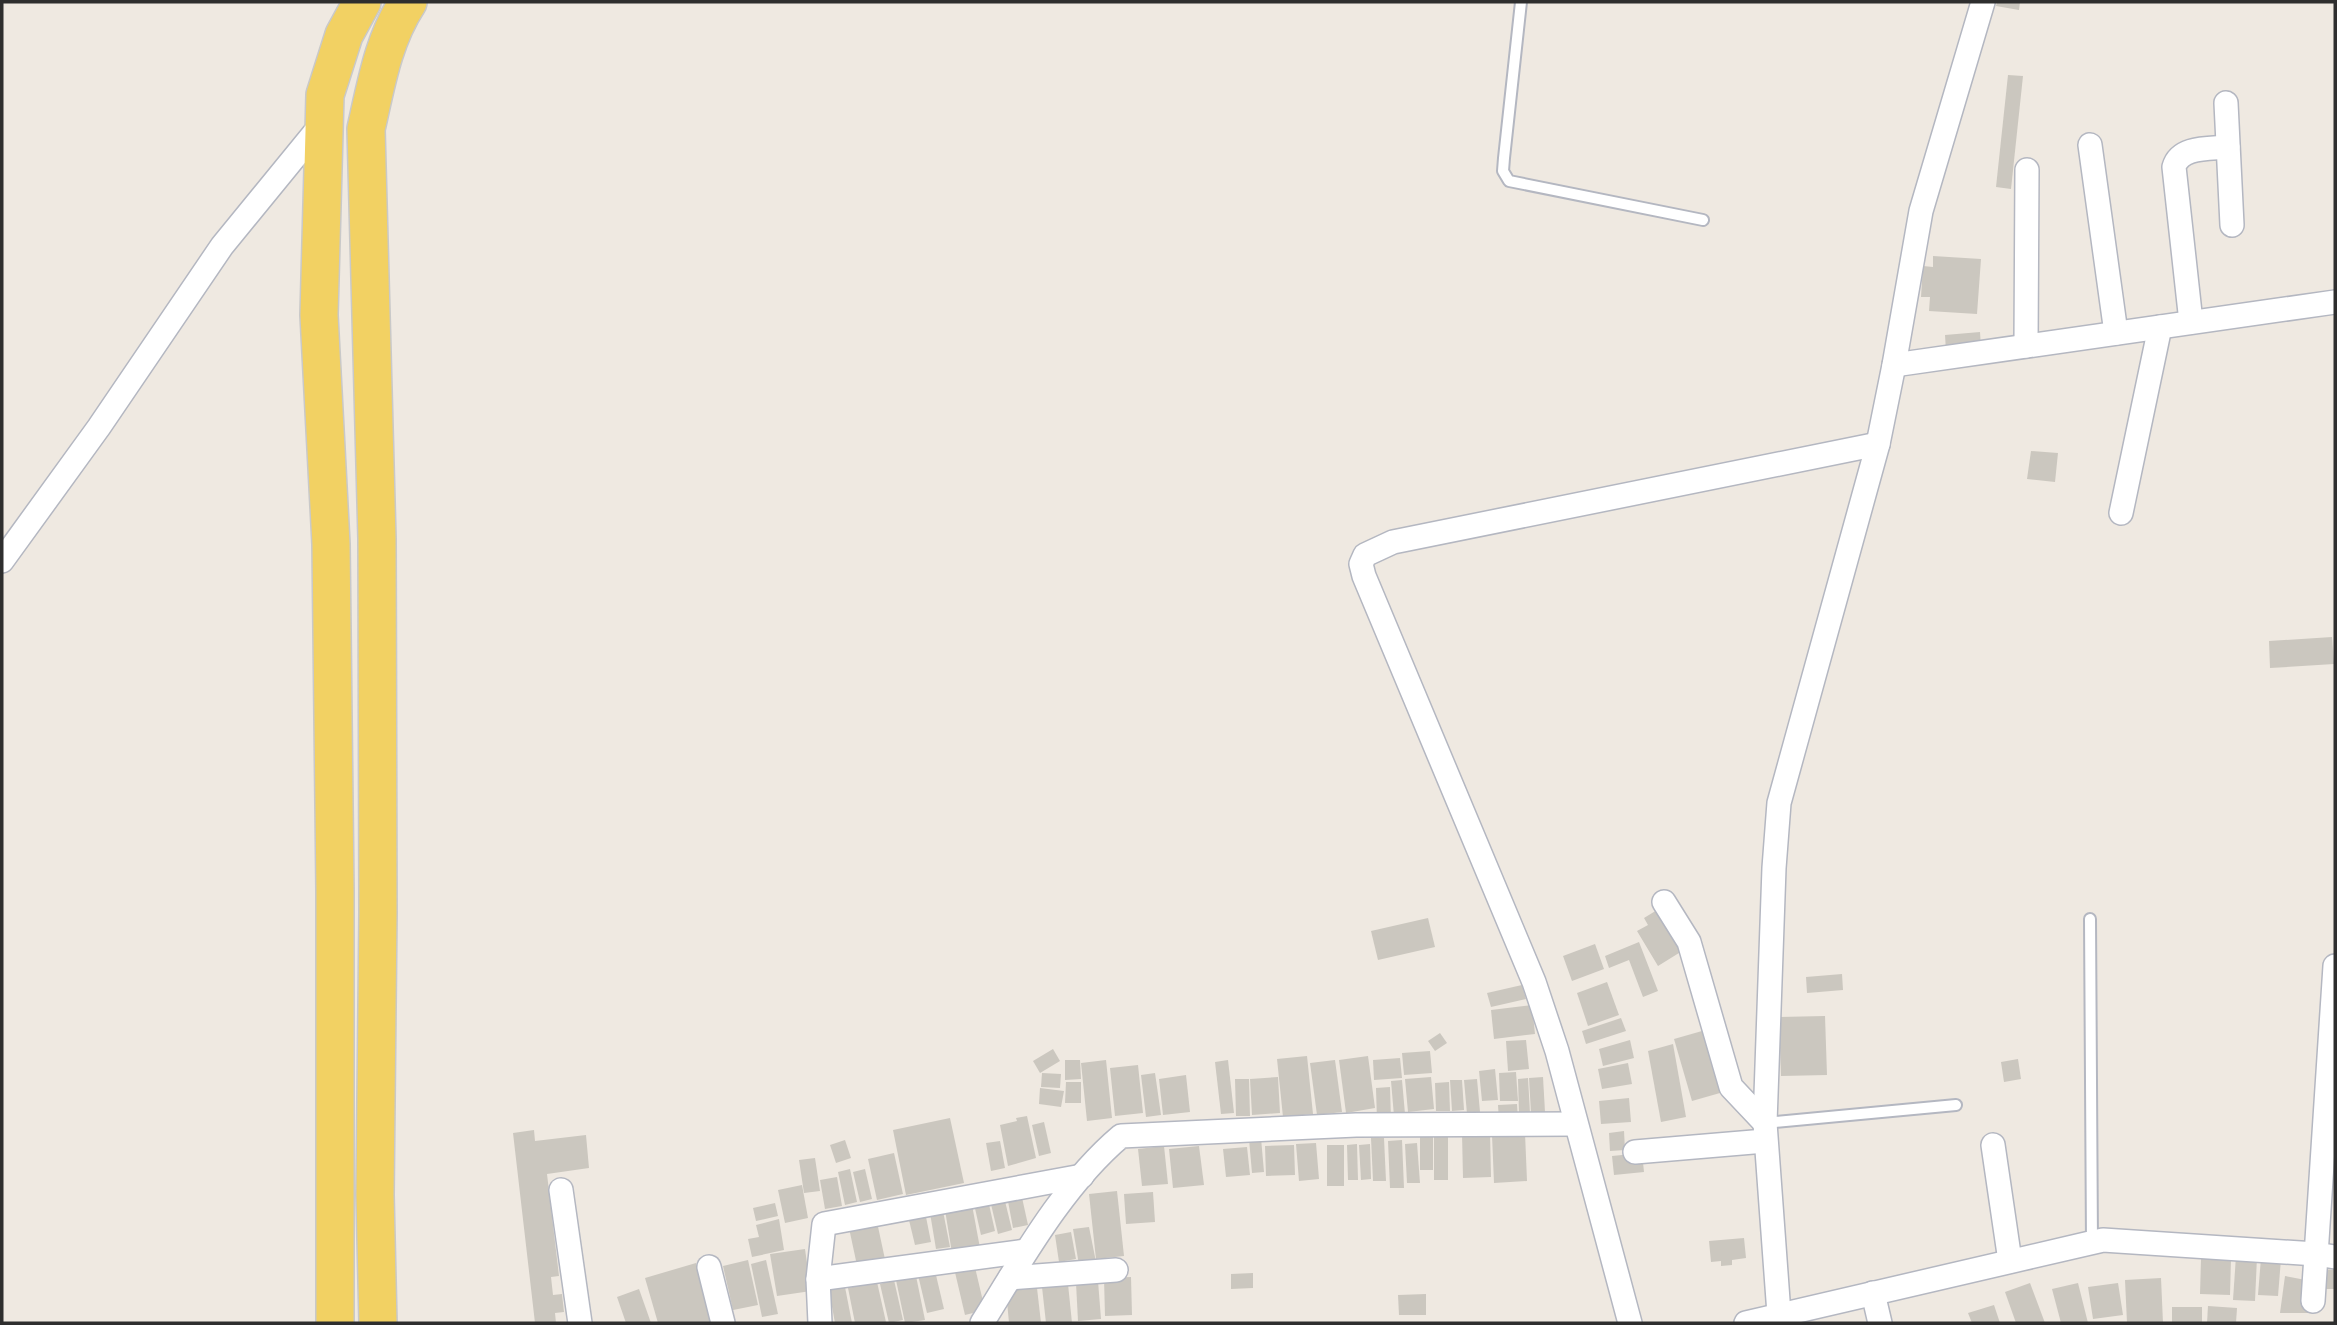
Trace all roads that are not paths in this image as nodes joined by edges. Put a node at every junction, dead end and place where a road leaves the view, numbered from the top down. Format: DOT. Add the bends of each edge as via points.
graph roads {
  1 [pos="362,2"];
  2 [pos="408,2"];
  3 [pos="1521,2"];
  4 [pos="1983,2"];
  5 [pos="2226,103"];
  6 [pos="325,120"];
  7 [pos="2090,145"];
  8 [pos="2228,147"];
  9 [pos="2027,170"];
  10 [pos="1703,220"];
  11 [pos="2232,225"];
  12 [pos="2335,302"];
  13 [pos="2192,322"];
  14 [pos="2160,327"];
  15 [pos="2116,333"];
  16 [pos="2026,346"];
  17 [pos="1894,365"];
  18 [pos="1878,444"];
  19 [pos="2121,513"];
  20 [pos="2,561"];
  21 [pos="1664,902"];
  22 [pos="2090,919"];
  23 [pos="2335,966"];
  24 [pos="1956,1105"];
  25 [pos="1576,1124"];
  26 [pos="1765,1133"];
  27 [pos="1993,1145"];
  28 [pos="1635,1152"];
  29 [pos="1082,1176"];
  30 [pos="561,1190"];
  31 [pos="2092,1242"];
  32 [pos="1026,1251"];
  33 [pos="2325,1256"];
  34 [pos="2010,1261"];
  35 [pos="709,1267"];
  36 [pos="1116,1269"];
  37 [pos="1010,1278"];
  38 [pos="818,1279"];
  39 [pos="1872,1293"];
  40 [pos="2313,1301"];
  41 [pos="1779,1314"];
  42 [pos="335,1323"];
  43 [pos="378,1323"];
  44 [pos="580,1323"];
  45 [pos="723,1323"];
  46 [pos="820,1323"];
  47 [pos="982,1323"];
  48 [pos="1630,1323"];
  49 [pos="1746,1323"];
  50 [pos="1880,1323"];
  1 -- 6 [label="main road" via="344,35 325,95"];
  2 -- 43 [label="main road" via="396,20 379,69 366,129 377,540"];
  3 -- 10 [label="lane" via="1503,171 1509,181"];
  4 -- 17 [label="street" via="1921,211"];
  5 -- 8 [label="street"];
  6 -- 20 [label="street" via="222,246"];
  6 -- 42 [label="main road" via="319,315 331,544"];
  7 -- 15 [label="street"];
  8 -- 11 [label="street"];
  8 -- 13 [label="street" via="2184,152 2174,167"];
  9 -- 16 [label="street"];
  12 -- 13 [label="street"];
  13 -- 14 [label="street"];
  14 -- 15 [label="street"];
  14 -- 19 [label="street"];
  15 -- 16 [label="street"];
  16 -- 17 [label="street"];
  17 -- 18 [label="street"];
  18 -- 25 [label="street" via="1393,542 1366,555 1361,564 1534,982"];
  18 -- 26 [label="street" via="1779,803"];
  21 -- 26 [label="street" via="1689,942 1731,1087"];
  22 -- 31 [label="lane"];
  23 -- 33 [label="street"];
  24 -- 26 [label="lane"];
  25 -- 29 [label="street" via="1356,1125 1121,1136"];
  25 -- 48 [label="street"];
  26 -- 28 [label="street"];
  26 -- 41 [label="street"];
  27 -- 34 [label="street"];
  29 -- 32 [label="street"];
  29 -- 38 [label="street" via="824,1224"];
  30 -- 44 [label="street"];
  31 -- 33 [label="street"];
  31 -- 34 [label="street"];
  32 -- 37 [label="street"];
  32 -- 38 [label="street"];
  33 -- 40 [label="street"];
  34 -- 39 [label="street"];
  35 -- 45 [label="street"];
  36 -- 37 [label="street"];
  37 -- 47 [label="street"];
  38 -- 46 [label="street"];
  39 -- 41 [label="street"];
  39 -- 50 [label="street"];
  41 -- 49 [label="street"];
}
